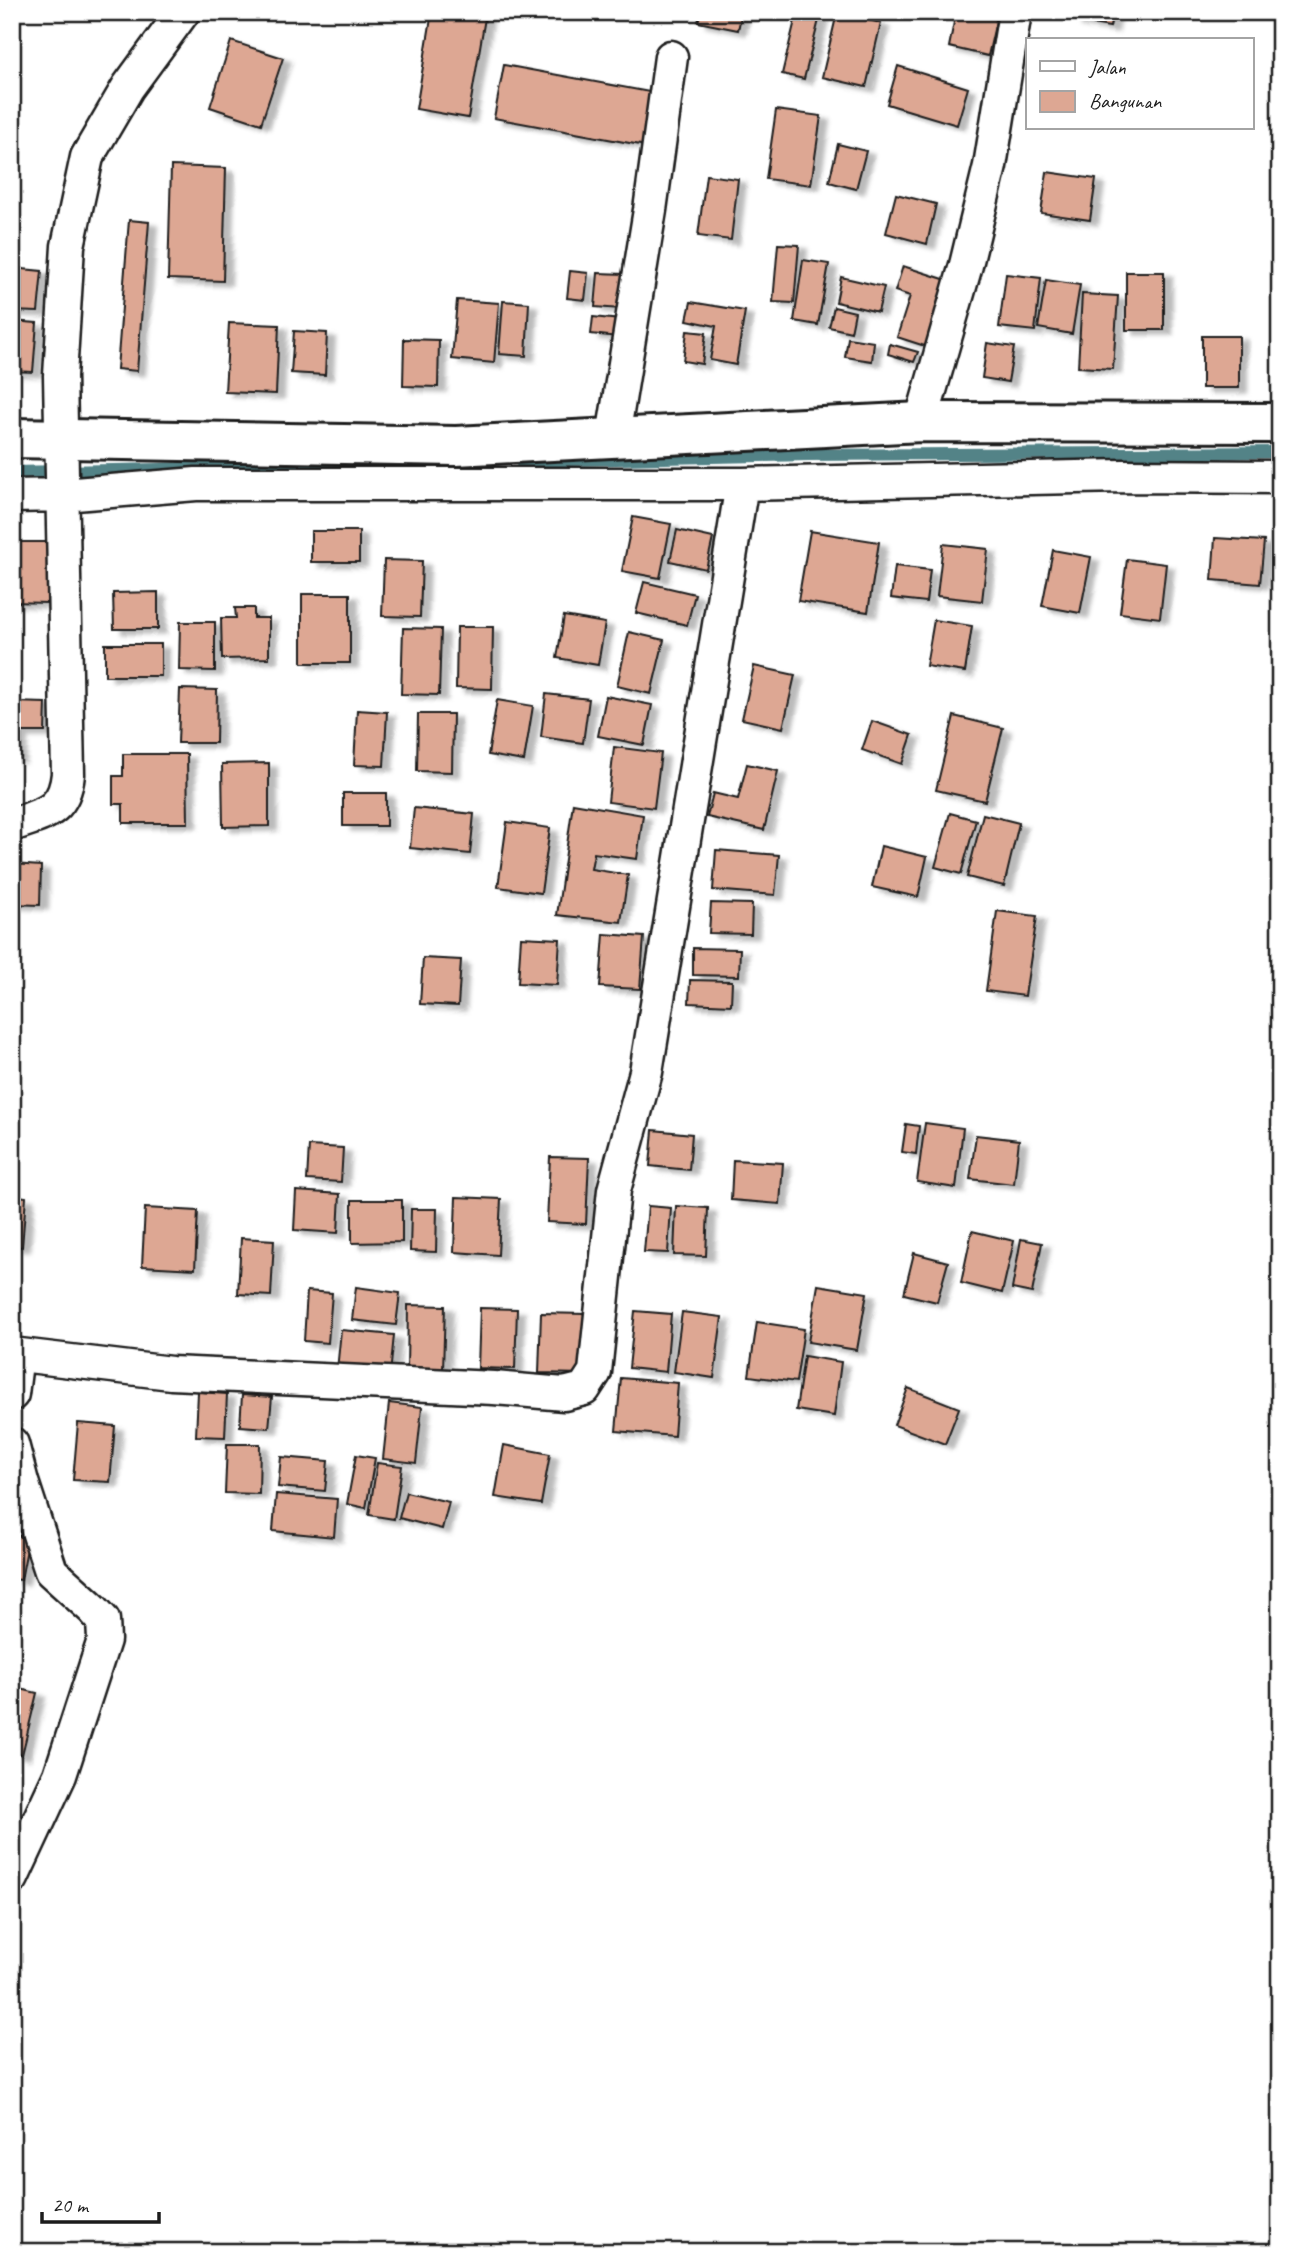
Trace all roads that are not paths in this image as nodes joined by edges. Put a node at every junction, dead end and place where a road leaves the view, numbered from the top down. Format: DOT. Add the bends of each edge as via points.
graph roads {
  1 [pos="183,12"];
  2 [pos="1015,12"];
  3 [pos="671,57"];
  4 [pos="921,422"];
  5 [pos="1280,423"];
  6 [pos="613,437"];
  7 [pos="12,438"];
  8 [pos="62,446"];
  9 [pos="1280,477"];
  10 [pos="742,484"];
  11 [pos="62,490"];
  12 [pos="12,496"];
  13 [pos="12,825"];
  14 [pos="15,1354"];
  15 [pos="12,1394"];
  16 [pos="12,1444"];
  17 [pos="12,1878"];
  1 -- 8 [label="street" via="128,87 87,157 68,246 60,376"];
  2 -- 4 [label="street" via="990,166 967,265"];
  3 -- 6 [label="street"];
  4 -- 5 [label="street"];
  4 -- 6 [label="street"];
  6 -- 8 [label="street" via="456,446"];
  7 -- 8 [label="street"];
  8 -- 11 [label="street"];
  9 -- 10 [label="street"];
  10 -- 11 [label="street" via="196,484"];
  10 -- 14 [label="street" via="646,1072 614,1190 595,1372 584,1389 564,1394 171,1373"];
  11 -- 12 [label="street"];
  11 -- 13 [label="street" via="66,790 60,804"];
  14 -- 15 [label="street"];
  16 -- 17 [label="street" via="51,1571 103,1620 104,1640 60,1775"];
}
